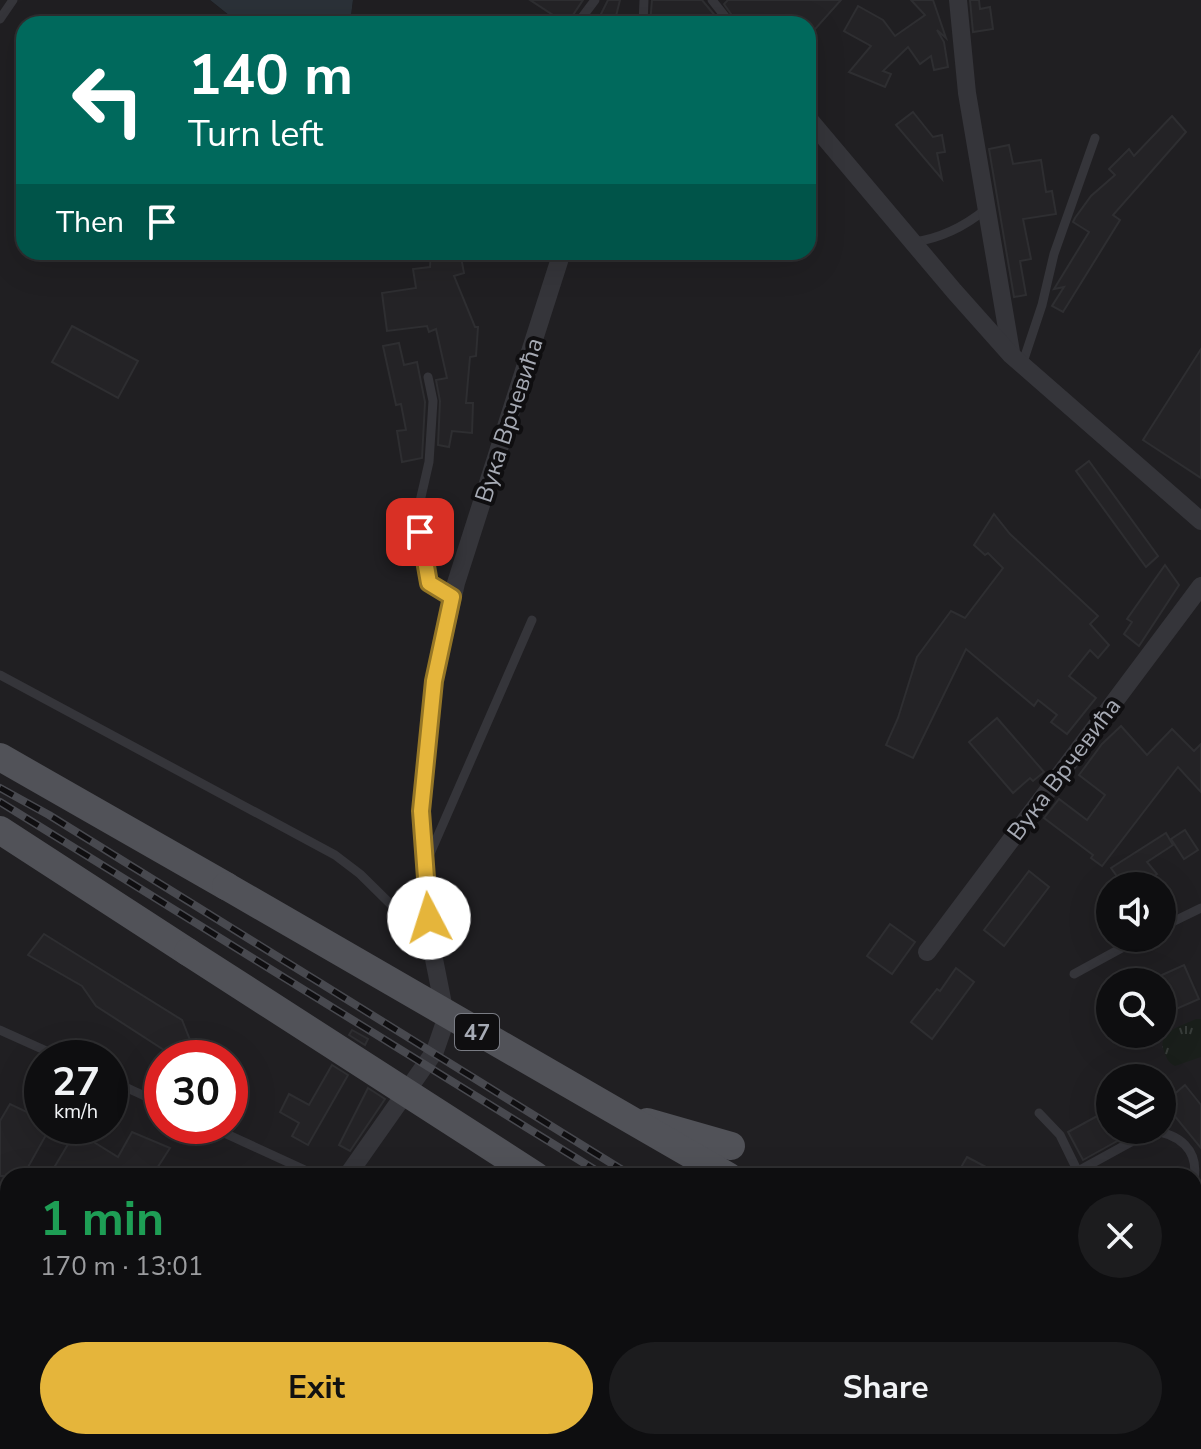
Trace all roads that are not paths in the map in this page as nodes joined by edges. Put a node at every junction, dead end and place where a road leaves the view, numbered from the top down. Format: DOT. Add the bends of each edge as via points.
graph roads {
  1 [pos="13,0"];
  2 [pos="712,0"];
  3 [pos="958,0"];
  4 [pos="725,16"];
  5 [pos="0,19"];
  6 [pos="816,128"];
  7 [pos="1095,138"];
  8 [pos="986,209"];
  9 [pos="913,243"];
  10 [pos="559,260"];
  11 [pos="1017,360"];
  12 [pos="428,377"];
  13 [pos="1201,521"];
  14 [pos="1201,586"];
  15 [pos="452,597"];
  16 [pos="532,620"];
  17 [pos="0,675"];
  18 [pos="0,757"];
  19 [pos="0,830"];
  20 [pos="424,866"];
  21 [pos="1201,908"];
  22 [pos="1176,920"];
  23 [pos="431,944"];
  24 [pos="927,952"];
  25 [pos="1114,952"];
  26 [pos="1074,974"];
  27 [pos="0,1030"];
  28 [pos="24,1041"];
  29 [pos="1039,1113"];
  30 [pos="622,1115"];
  31 [pos="248,1144"];
  32 [pos="731,1146"];
  33 [pos="301,1168"];
  34 [pos="353,1168"];
  35 [pos="524,1168"];
  36 [pos="714,1168"];
  37 [pos="1072,1168"];
  38 [pos="1087,1168"];
  39 [pos="1195,1168"];
  1 -- 5 [label="lane"];
  2 -- 4 [label="lane"];
  3 -- 8 [label="street"];
  6 -- 9 [label="street"];
  7 -- 11 [label="lane"];
  8 -- 9 [label="lane" via="948,234"];
  8 -- 11 [label="street"];
  9 -- 11 [label="street"];
  10 -- 15 [label="street, Вука Врчевића"];
  11 -- 13 [label="street"];
  12 -- 15 [label="lane" via="433,401 429,462 418,510 429,583"];
  14 -- 24 [label="street, Вука Врчевића"];
  15 -- 20 [label="street, Вука Врчевића" via="434,681 425,762"];
  16 -- 20 [label="lane"];
  17 -- 23 [label="lane" via="335,855"];
  18 -- 30 [label="main road, 47, bridge"];
  19 -- 35 [label="main road, bridge"];
  20 -- 23 [label="street, Вука Врчевића"];
  21 -- 22 [label="lane"];
  23 -- 34 [label="street, Вука Врчевића" via="446,1019 441,1036"];
  25 -- 26 [label="lane"];
  27 -- 28 [label="lane"];
  29 -- 37 [label="lane" via="1060,1135"];
  30 -- 32 [label="main road, bridge"];
  30 -- 36 [label="main road, 47, bridge"];
  31 -- 33 [label="lane"];
  38 -- 39 [label="lane" via="1151,1131 1174,1136 1192,1153"];
}
